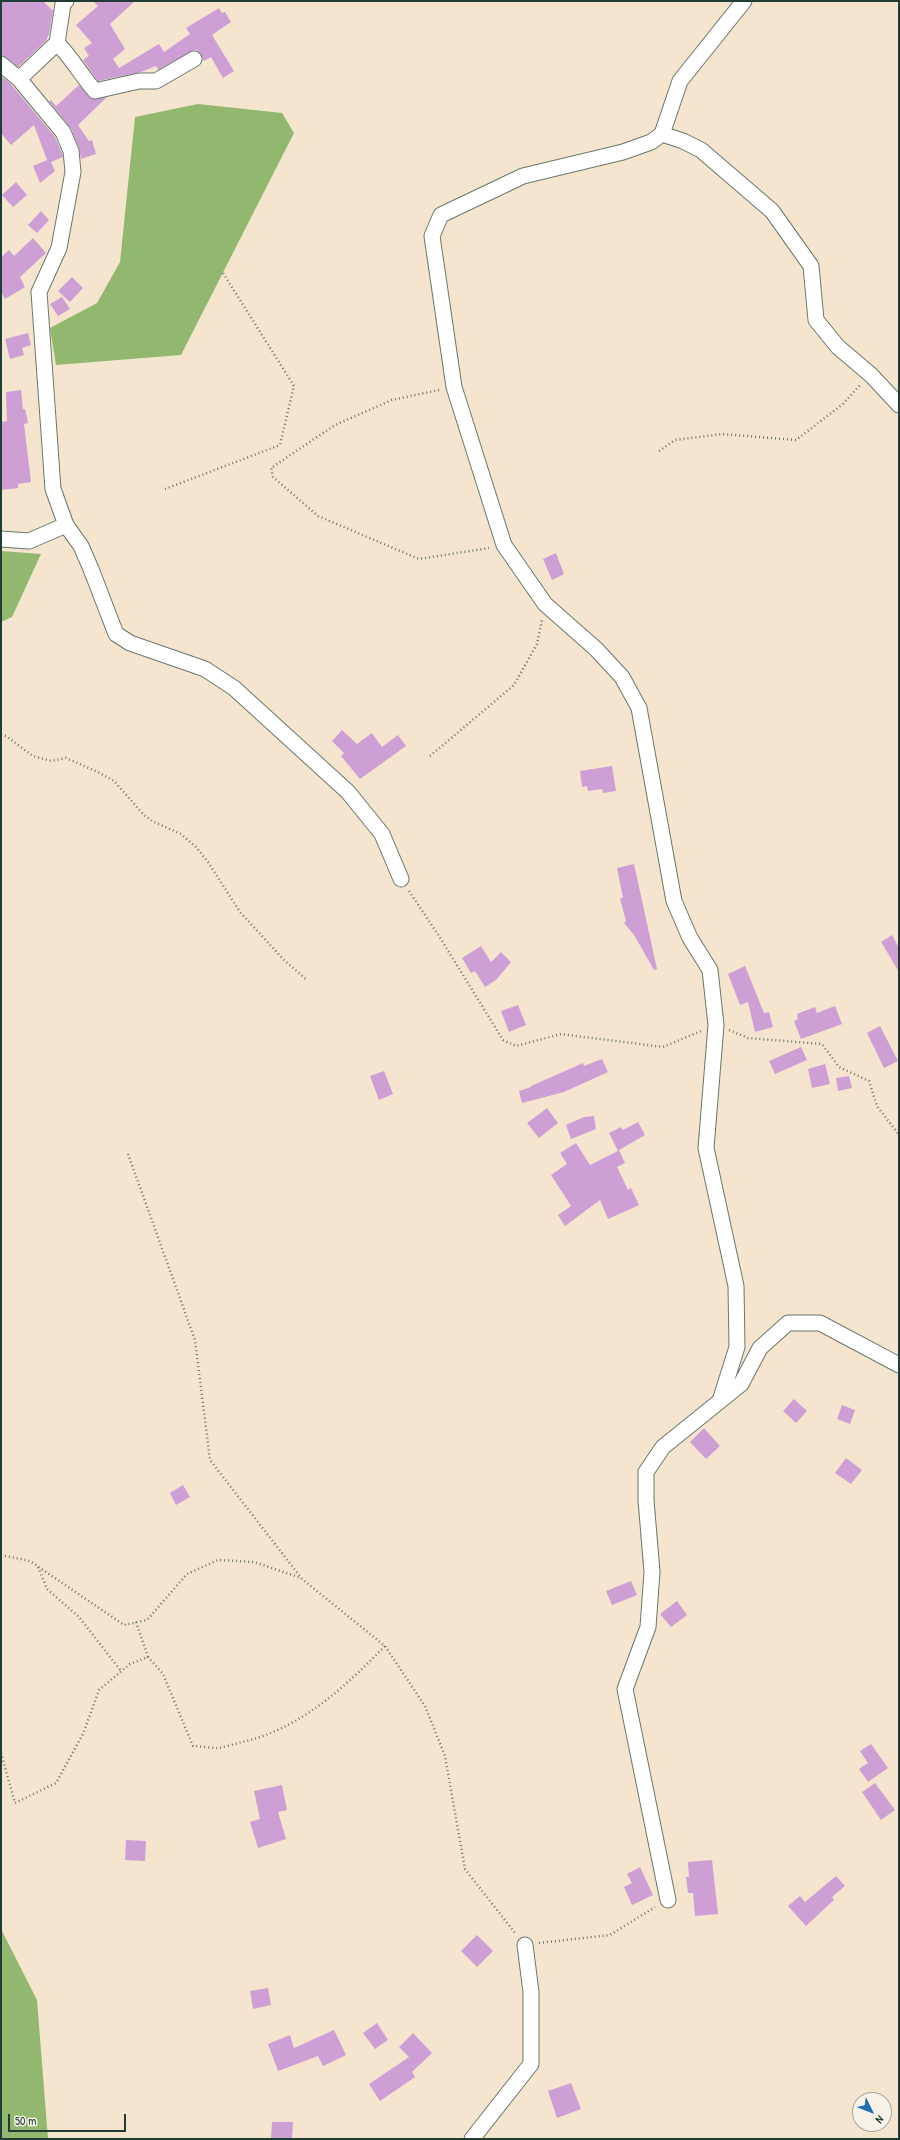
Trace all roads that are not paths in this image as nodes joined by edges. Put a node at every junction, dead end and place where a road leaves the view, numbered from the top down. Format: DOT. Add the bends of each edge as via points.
graph roads {
  1 [pos="63,2"];
  2 [pos="738,3"];
  3 [pos="57,43"];
  4 [pos="194,59"];
  5 [pos="1,64"];
  6 [pos="18,79"];
  7 [pos="662,134"];
  8 [pos="899,405"];
  9 [pos="66,526"];
  10 [pos="1,539"];
  11 [pos="401,879"];
  12 [pos="899,1365"];
  13 [pos="720,1401"];
  14 [pos="668,1900"];
  15 [pos="525,1945"];
  16 [pos="472,2139"];
  1 -- 3 [label="street"];
  2 -- 7 [label="street" via="680,81"];
  3 -- 4 [label="street" via="95,91 156,81"];
  3 -- 6 [label="street"];
  5 -- 6 [label="street"];
  6 -- 9 [label="street" via="63,132 71,151 74,172 58,248 38,292 53,489"];
  7 -- 8 [label="street" via="683,140 701,150 772,211 811,266 816,320 838,347"];
  7 -- 13 [label="street" via="651,142 623,152 523,176 441,215 432,236 454,387 504,545 545,604 596,649 622,677 638,708 674,902 690,938 710,970 716,1025 706,1148 736,1286 736,1347"];
  9 -- 10 [label="street" via="29,541"];
  9 -- 11 [label="street" via="81,546 116,634 130,643 205,668 234,688 348,792 382,834"];
  12 -- 13 [label="street" via="820,1323 788,1323 760,1348 741,1384"];
  13 -- 14 [label="street" via="663,1447 646,1472 652,1572 648,1627 625,1689"];
  15 -- 16 [label="street" via="531,1992 531,2064"];
}
